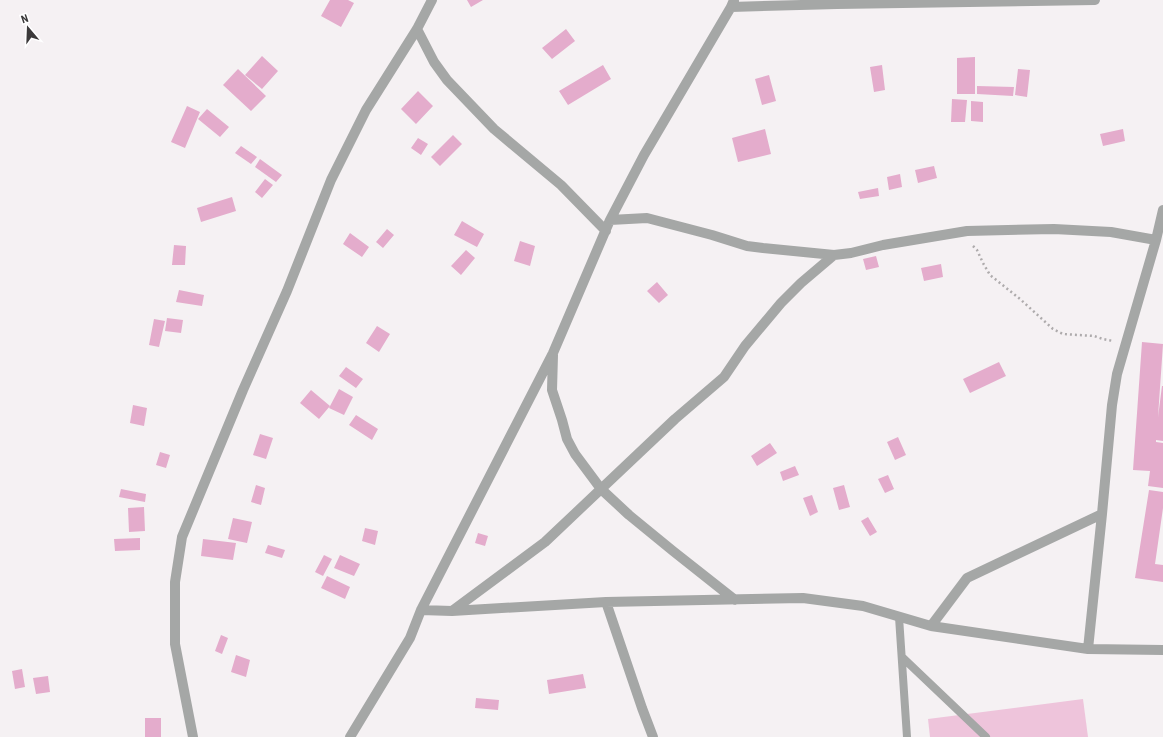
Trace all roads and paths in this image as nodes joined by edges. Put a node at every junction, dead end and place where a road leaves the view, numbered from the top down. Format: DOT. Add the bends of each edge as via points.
graph roads {
  1 [pos="432,0"];
  2 [pos="1095,0"];
  3 [pos="732,4"];
  4 [pos="417,29"];
  5 [pos="1163,210"];
  6 [pos="610,220"];
  7 [pos="606,230"];
  8 [pos="962,231"];
  9 [pos="1156,240"];
  10 [pos="834,255"];
  11 [pos="1126,343"];
  12 [pos="553,353"];
  13 [pos="601,489"];
  14 [pos="1102,514"];
  15 [pos="735,600"];
  16 [pos="606,602"];
  17 [pos="421,610"];
  18 [pos="452,611"];
  19 [pos="899,617"];
  20 [pos="931,626"];
  21 [pos="1088,649"];
  22 [pos="1163,650"];
  23 [pos="902,657"];
  24 [pos="193,737"];
  25 [pos="350,737"];
  26 [pos="653,737"];
  27 [pos="907,737"];
  28 [pos="986,737"];
  1 -- 4 [label="street"];
  2 -- 3 [label="street"];
  3 -- 6 [label="street" via="644,155"];
  4 -- 7 [label="street" via="434,62 447,80 494,129 560,185"];
  4 -- 24 [label="street" via="366,110 331,180 287,291 182,537 175,582 175,644"];
  5 -- 9 [label="street"];
  6 -- 7 [label="street"];
  6 -- 10 [label="street" via="647,218 747,246"];
  7 -- 12 [label="street"];
  8 -- 9 [label="street" via="1054,228 1111,232"];
  8 -- 10 [label="street"];
  8 -- 11 [label="path" via="977,250 990,275 1053,329 1063,334 1094,336"];
  9 -- 11 [label="street"];
  10 -- 13 [label="street" via="801,282 781,303 745,346 724,377"];
  11 -- 14 [label="street" via="1112,405"];
  12 -- 13 [label="street" via="552,390 567,439"];
  12 -- 17 [label="street"];
  13 -- 15 [label="street" via="629,515"];
  13 -- 18 [label="street" via="545,542"];
  14 -- 20 [label="street" via="967,578"];
  14 -- 21 [label="street"];
  15 -- 16 [label="street"];
  15 -- 19 [label="street" via="802,598 863,606"];
  16 -- 18 [label="street"];
  16 -- 26 [label="street"];
  17 -- 18 [label="street"];
  17 -- 25 [label="street" via="410,638"];
  19 -- 20 [label="street"];
  19 -- 23 [label="lane"];
  20 -- 21 [label="street"];
  21 -- 22 [label="street"];
  23 -- 27 [label="lane"];
  23 -- 28 [label="lane"];
}
